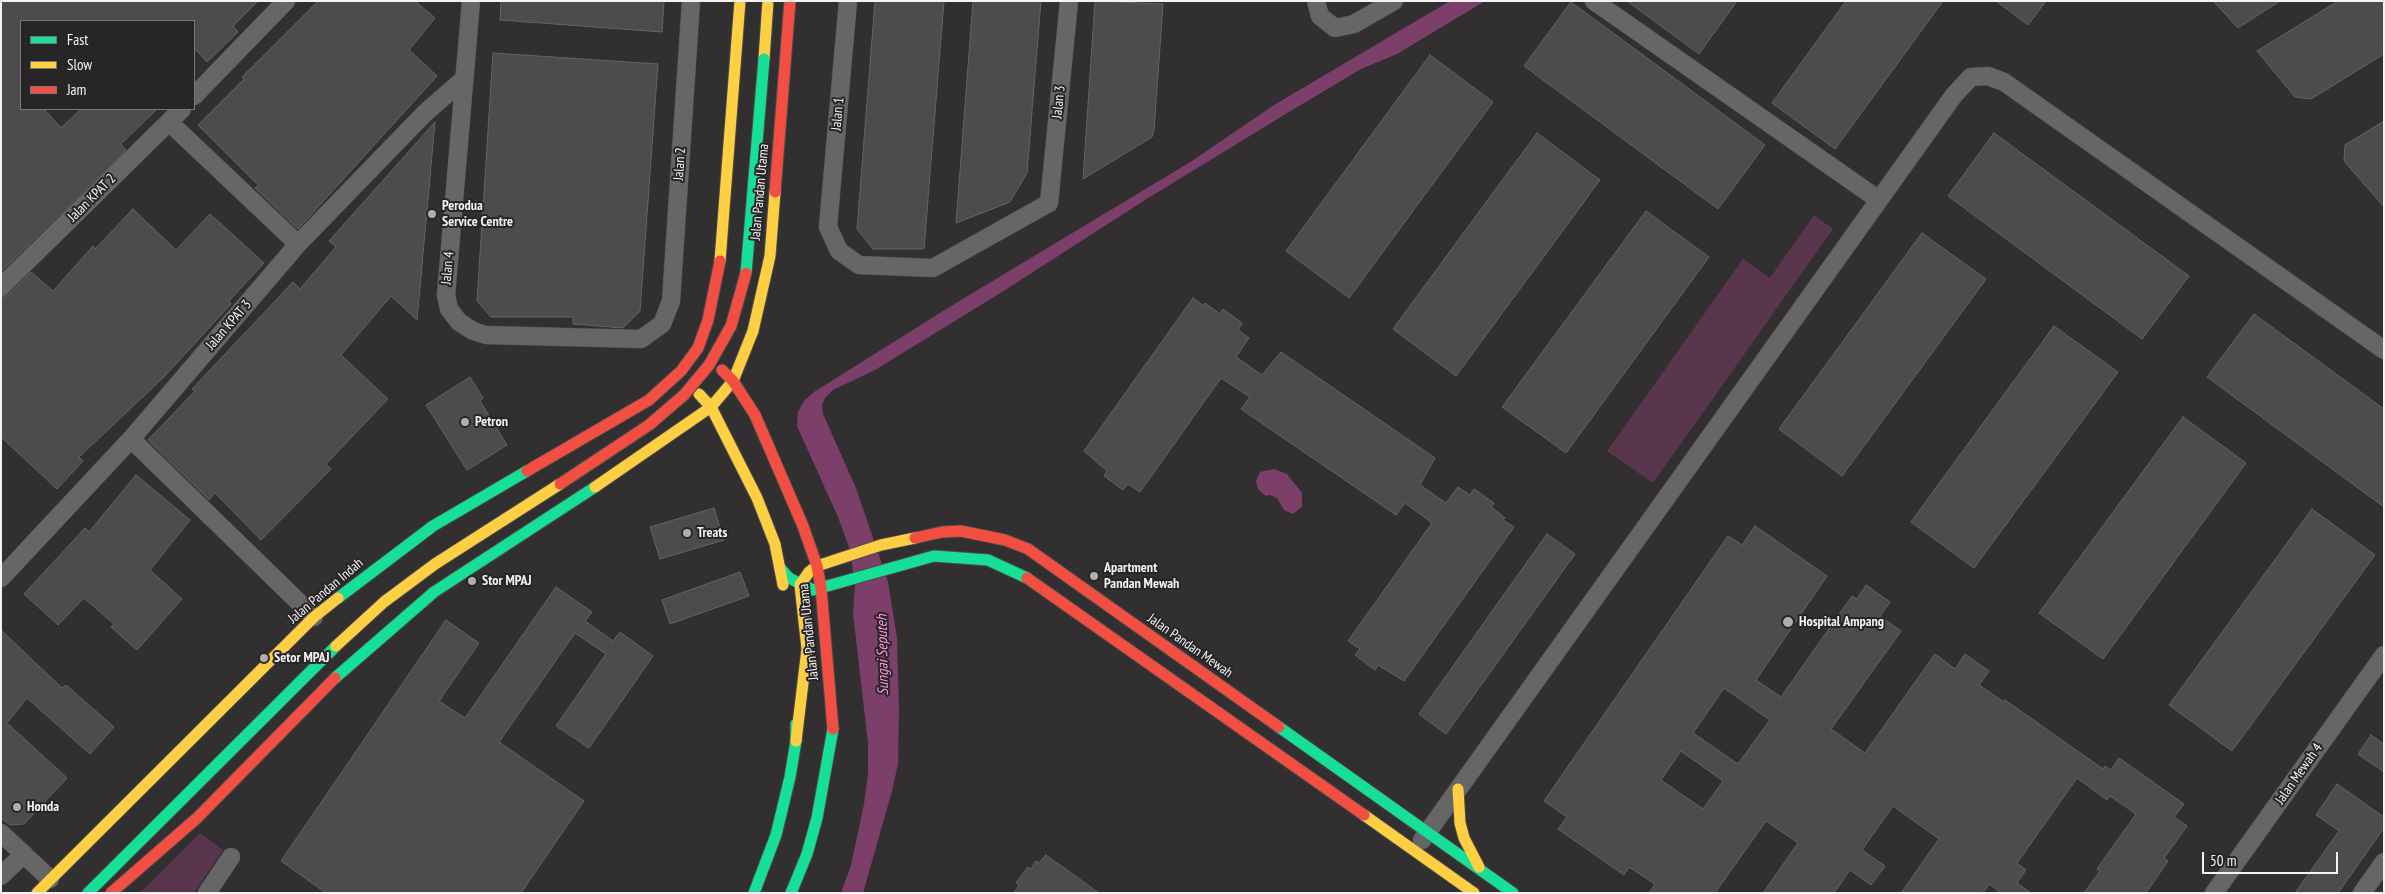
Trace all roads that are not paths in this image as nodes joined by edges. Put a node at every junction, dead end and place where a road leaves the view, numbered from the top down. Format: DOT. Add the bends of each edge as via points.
graph roads {
  1 [pos="286,1"];
  2 [pos="472,1"];
  3 [pos="692,1"];
  4 [pos="740,1"];
  5 [pos="768,1"];
  6 [pos="790,1"];
  7 [pos="848,1"];
  8 [pos="1069,1"];
  9 [pos="1316,1"];
  10 [pos="1394,1"];
  11 [pos="1594,1"];
  12 [pos="464,79"];
  13 [pos="195,95"];
  14 [pos="181,110"];
  15 [pos="169,122"];
  16 [pos="1879,200"];
  17 [pos="1049,203"];
  18 [pos="298,244"];
  19 [pos="719,274"];
  20 [pos="765,281"];
  21 [pos="1,286"];
  22 [pos="662,324"];
  23 [pos="698,348"];
  24 [pos="2384,350"];
  25 [pos="680,372"];
  26 [pos="733,381"];
  27 [pos="710,407"];
  28 [pos="630,410"];
  29 [pos="131,438"];
  30 [pos="654,448"];
  31 [pos="804,526"];
  32 [pos="846,556"];
  33 [pos="817,566"];
  34 [pos="780,569"];
  35 [pos="1,578"];
  36 [pos="853,580"];
  37 [pos="800,585"];
  38 [pos="820,588"];
  39 [pos="845,595"];
  40 [pos="784,597"];
  41 [pos="835,614"];
  42 [pos="314,617"];
  43 [pos="826,642"];
  44 [pos="2384,655"];
  45 [pos="793,670"];
  46 [pos="796,741"];
  47 [pos="1458,789"];
  48 [pos="1428,832"];
  49 [pos="1,833"];
  50 [pos="1415,851"];
  51 [pos="24,854"];
  52 [pos="231,857"];
  53 [pos="2384,862"];
  54 [pos="1482,870"];
  55 [pos="1,876"];
  56 [pos="50,879"];
  57 [pos="37,893"];
  58 [pos="88,893"];
  59 [pos="111,893"];
  60 [pos="206,893"];
  61 [pos="754,893"];
  62 [pos="791,893"];
  63 [pos="1474,893"];
  64 [pos="1513,893"];
  65 [pos="2214,893"];
  66 [pos="2362,893"];
  1 -- 13 [label="street"];
  2 -- 12 [label="street, Jalan 4"];
  3 -- 22 [label="street, Jalan 2" via="671,300"];
  4 -- 19 [label="main road"];
  5 -- 58 [label="main road, bridge" via="747,271 731,326 709,365 684,395 649,425 435,564 384,602 318,663"];
  6 -- 20 [label="main road, Jalan Pandan Utama" via="772,232"];
  7 -- 17 [label="street, Jalan 1" via="828,227 839,251 859,264 933,268"];
  8 -- 17 [label="street, Jalan 3"];
  9 -- 10 [label="street" via="1320,16 1335,28 1354,24"];
  11 -- 16 [label="street"];
  12 -- 18 [label="street, Jalan KPAT 3" via="425,113"];
  12 -- 22 [label="street, Jalan 4" via="446,295 449,309 459,322 486,335 641,339"];
  14 -- 15 [label="street, Jalan KPAT 2"];
  15 -- 18 [label="street"];
  15 -- 21 [label="street, Jalan KPAT 2"];
  16 -- 24 [label="street" via="1954,95 1972,77 1988,76 2004,82"];
  16 -- 47 [label="street"];
  18 -- 29 [label="street, Jalan KPAT 3"];
  19 -- 20 [label="main road" via="728,293 737,298 760,291"];
  19 -- 23 [label="main road"];
  20 -- 26 [label="main road, Jalan Pandan Utama" via="753,331"];
  23 -- 25 [label="main road"];
  23 -- 26 [label="main road, Jalan Pandan Utama"];
  25 -- 27 [label="main road, Jalan Pandan Utama"];
  25 -- 28 [label="main road, Jalan Pandan Indah" via="649,400"];
  26 -- 27 [label="main road, Jalan Pandan Utama"];
  26 -- 31 [label="main road, Jalan Pandan Utama" via="754,415"];
  27 -- 30 [label="main road"];
  27 -- 34 [label="main road, Jalan Pandan Utama" via="758,498 775,544"];
  28 -- 30 [label="main road" via="650,416 656,424 658,432"];
  28 -- 42 [label="main road, Jalan Pandan Indah" via="433,526"];
  29 -- 35 [label="street, Jalan KPAT 3"];
  29 -- 42 [label="street"];
  30 -- 59 [label="main road" via="449,582 396,622 334,679 197,818"];
  31 -- 32 [label="main road" via="817,545 829,553"];
  31 -- 33 [label="main road, Jalan Pandan Utama"];
  32 -- 33 [label="main road, Jalan Pandan Mewah"];
  32 -- 48 [label="main road, Jalan Pandan Mewah" via="881,545 961,531 1005,540 1028,550"];
  33 -- 37 [label="main road"];
  33 -- 38 [label="main road, Jalan Pandan Utama"];
  34 -- 37 [label="main road"];
  34 -- 40 [label="main road, Jalan Pandan Utama"];
  36 -- 38 [label="main road"];
  36 -- 39 [label="main road"];
  36 -- 50 [label="main road" via="934,556 988,560 1028,578"];
  37 -- 38 [label="main road" via="813,590"];
  37 -- 46 [label="main road" via="807,650"];
  38 -- 43 [label="main road, Jalan Pandan Utama"];
  41 -- 43 [label="main road"];
  42 -- 56 [label="main road, Jalan Pandan Indah"];
  43 -- 62 [label="main road, Jalan Pandan Utama" via="833,728 817,818"];
  44 -- 65 [label="street, Jalan Mewah 4"];
  45 -- 46 [label="main road, Jalan Pandan Utama"];
  46 -- 61 [label="main road, Jalan Pandan Utama" via="776,834"];
  47 -- 48 [label="street"];
  47 -- 54 [label="main road" via="1464,838"];
  48 -- 50 [label="street"];
  48 -- 54 [label="main road, Jalan Pandan Mewah"];
  49 -- 51 [label="street"];
  50 -- 63 [label="main road"];
  51 -- 55 [label="street"];
  51 -- 56 [label="street"];
  52 -- 60 [label="street"];
  53 -- 66 [label="street"];
  54 -- 64 [label="main road, Jalan Pandan Mewah"];
  56 -- 57 [label="main road, Jalan Pandan Indah"];
}
